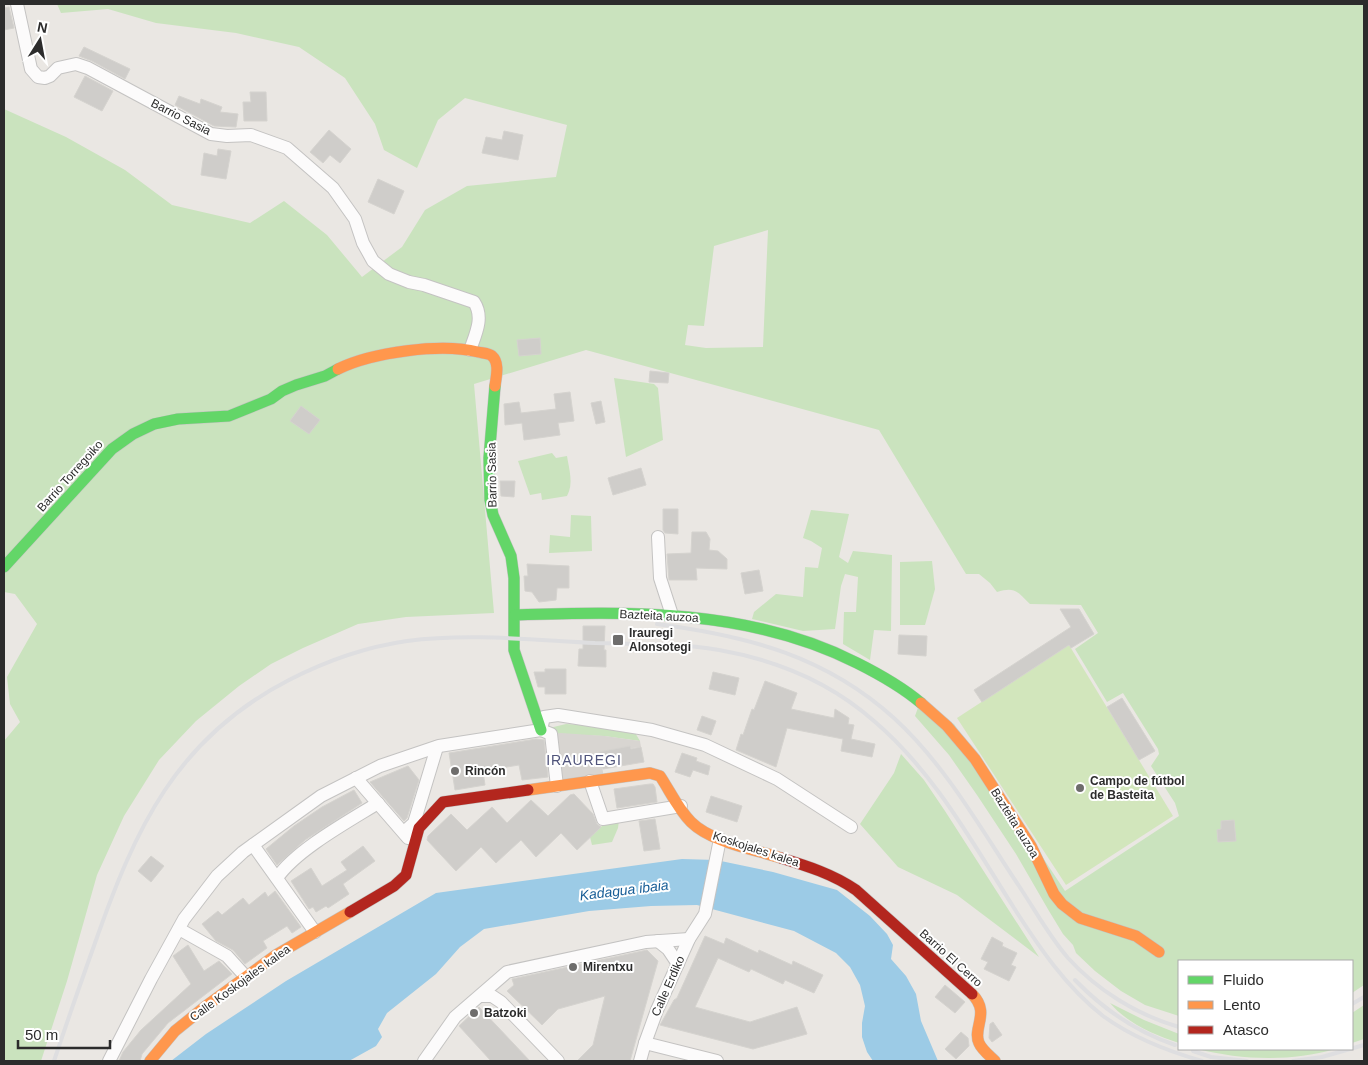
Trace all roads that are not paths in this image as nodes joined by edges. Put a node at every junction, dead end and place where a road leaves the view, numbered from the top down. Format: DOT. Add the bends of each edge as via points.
graph roads {
  1 [pos="17,4"];
  2 [pos="470,350"];
  3 [pos="229,416"];
  4 [pos="658,537"];
  5 [pos="4,568"];
  6 [pos="515,615"];
  7 [pos="672,615"];
  8 [pos="541,730"];
  9 [pos="437,747"];
  10 [pos="356,778"];
  11 [pos="590,781"];
  12 [pos="557,786"];
  13 [pos="422,794"];
  14 [pos="443,802"];
  15 [pos="378,804"];
  16 [pos="680,806"];
  17 [pos="851,827"];
  18 [pos="404,832"];
  19 [pos="720,839"];
  20 [pos="253,845"];
  21 [pos="414,847"];
  22 [pos="277,878"];
  23 [pos="856,890"];
  24 [pos="179,928"];
  25 [pos="315,932"];
  26 [pos="690,939"];
  27 [pos="658,941"];
  28 [pos="1159,952"];
  29 [pos="678,964"];
  30 [pos="246,977"];
  31 [pos="501,978"];
  32 [pos="481,996"];
  33 [pos="500,1002"];
  34 [pos="644,1043"];
  35 [pos="109,1061"];
  36 [pos="150,1061"];
  37 [pos="424,1061"];
  38 [pos="558,1061"];
  39 [pos="640,1061"];
  40 [pos="717,1061"];
  41 [pos="995,1061"];
  1 -- 2 [label="street, Barrio Sasia" via="31,69 38,77 45,78 58,68 76,64 211,134 251,135 286,148 333,188 355,219 363,243 374,261 389,274 474,302 480,315"];
  2 -- 3 [label="street, Barrio Sasia" via="439,348 376,356 296,385"];
  2 -- 6 [label="street, Barrio Sasia" via="491,355 497,365 489,458 490,500 510,556"];
  3 -- 5 [label="street, Barrio Torregoiko" via="178,419 154,424 133,434 112,449"];
  4 -- 7 [label="street" via="660,578"];
  6 -- 7 [label="street, Bazteita auzoa"];
  6 -- 8 [label="street" via="514,650"];
  7 -- 28 [label="street, Bazteita auzoa" via="730,622 798,638 838,653 893,682 952,730 975,760 1039,860 1060,902 1080,918 1136,936"];
  8 -- 9 [label="street"];
  8 -- 12 [label="street" via="551,734"];
  8 -- 17 [label="street" via="544,718 558,715 652,730 705,745 777,779"];
  9 -- 10 [label="street" via="380,766"];
  9 -- 13 [label="street"];
  10 -- 15 [label="street"];
  10 -- 20 [label="street" via="321,796"];
  11 -- 12 [label="street, Koskojales kalea"];
  11 -- 16 [label="street, Koskojales kalea" via="654,773 660,776"];
  11 -- 16 [label="street" via="606,817"];
  12 -- 14 [label="street"];
  13 -- 14 [label="street" via="429,803"];
  13 -- 18 [label="street" via="414,823"];
  14 -- 21 [label="street, Calle Koskojales kalea" via="419,828"];
  15 -- 18 [label="street"];
  15 -- 22 [label="street" via="304,852"];
  16 -- 19 [label="street, Koskojales kalea" via="689,820"];
  18 -- 21 [label="street"];
  19 -- 23 [label="street, Koskojales kalea" via="805,865"];
  19 -- 26 [label="street, Calle Erdiko" via="705,914"];
  20 -- 22 [label="street"];
  20 -- 24 [label="street" via="217,876"];
  21 -- 25 [label="street, Calle Koskojales kalea" via="406,875 394,886"];
  22 -- 25 [label="street"];
  23 -- 41 [label="street, Barrio El Cerro" via="978,1000 981,1012 978,1040"];
  24 -- 30 [label="street" via="227,956"];
  24 -- 35 [label="street"];
  25 -- 30 [label="street, Calle Koskojales kalea"];
  26 -- 27 [label="street"];
  26 -- 29 [label="street, Calle Erdiko"];
  27 -- 29 [label="street"];
  27 -- 31 [label="street" via="507,972"];
  29 -- 34 [label="street, Calle Erdiko"];
  30 -- 36 [label="street, Calle Koskojales kalea" via="175,1031"];
  31 -- 32 [label="street"];
  31 -- 33 [label="street" via="497,994"];
  32 -- 33 [label="street" via="492,996"];
  32 -- 37 [label="street" via="455,1017"];
  33 -- 38 [label="street"];
  34 -- 39 [label="street, Calle Erdiko"];
  34 -- 40 [label="street"];
}
